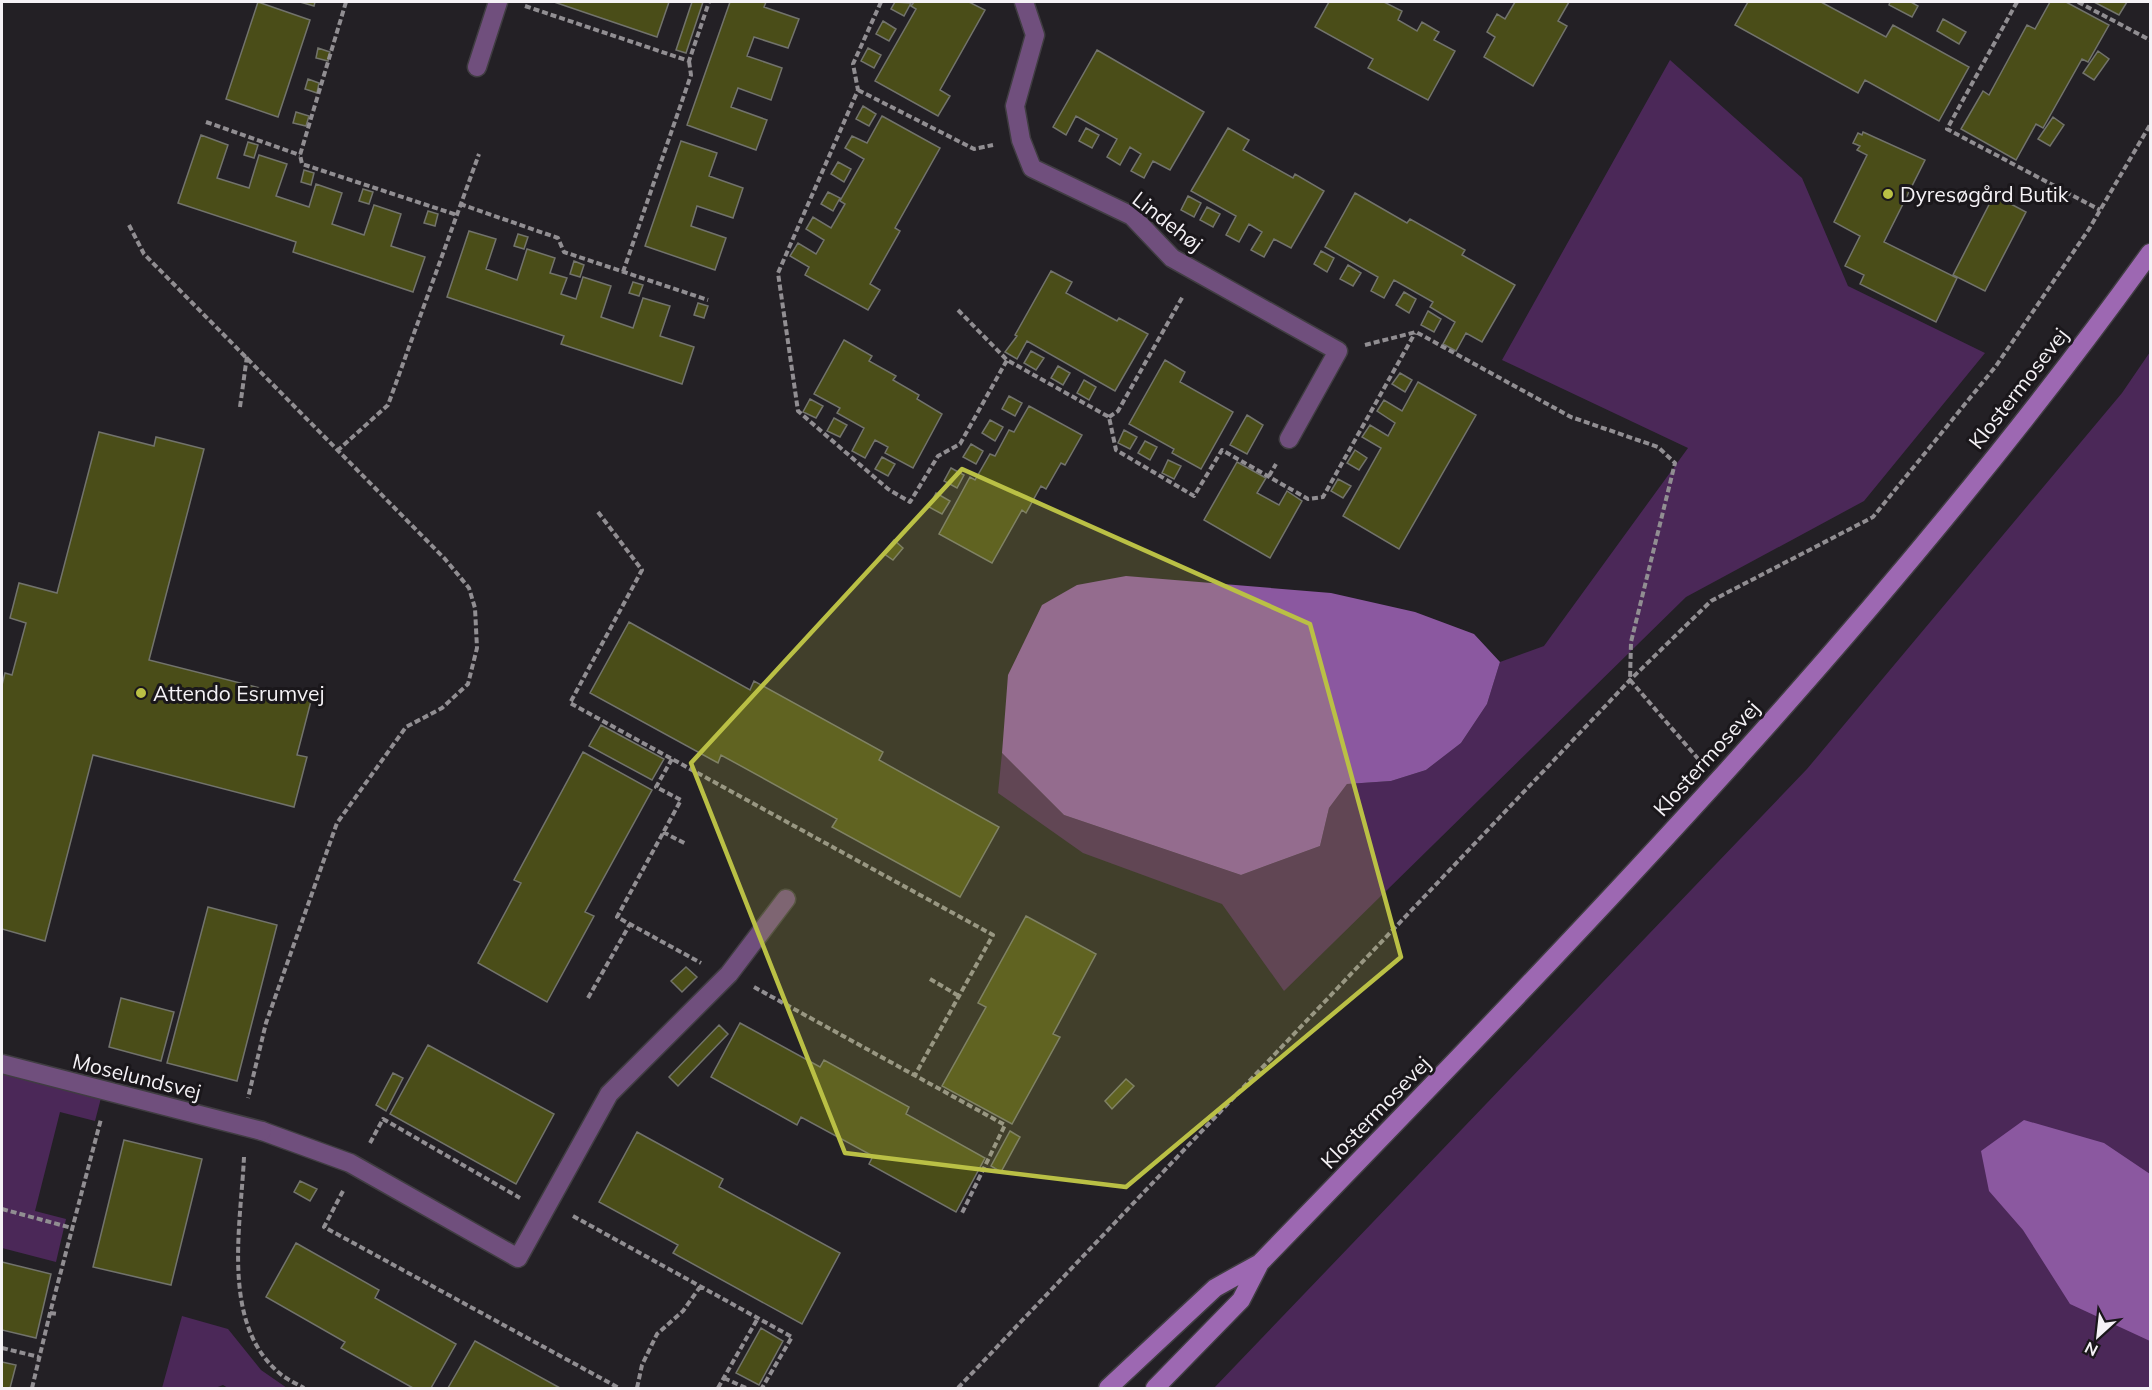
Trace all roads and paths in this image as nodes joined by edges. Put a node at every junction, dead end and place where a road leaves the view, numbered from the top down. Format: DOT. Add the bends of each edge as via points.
graph roads {
  1 [pos="346,2"];
  2 [pos="498,2"];
  3 [pos="709,2"];
  4 [pos="881,2"];
  5 [pos="1024,2"];
  6 [pos="2017,2"];
  7 [pos="2078,2"];
  8 [pos="521,5"];
  9 [pos="2151,40"];
  10 [pos="689,61"];
  11 [pos="477,67"];
  12 [pos="858,90"];
  13 [pos="206,122"];
  14 [pos="2151,126"];
  15 [pos="1021,140"];
  16 [pos="300,154"];
  17 [pos="479,154"];
  18 [pos="460,204"];
  19 [pos="2100,210"];
  20 [pos="457,215"];
  21 [pos="129,225"];
  22 [pos="2151,253"];
  23 [pos="1197,271"];
  24 [pos="623,272"];
  25 [pos="708,300"];
  26 [pos="958,310"];
  27 [pos="1416,332"];
  28 [pos="1338,351"];
  29 [pos="247,356"];
  30 [pos="1007,360"];
  31 [pos="240,407"];
  32 [pos="1109,417"];
  33 [pos="1289,439"];
  34 [pos="337,452"];
  35 [pos="598,512"];
  36 [pos="1630,680"];
  37 [pos="672,759"];
  38 [pos="1717,781"];
  39 [pos="663,832"];
  40 [pos="686,844"];
  41 [pos="786,899"];
  42 [pos="630,924"];
  43 [pos="708,967"];
  44 [pos="729,974"];
  45 [pos="930,979"];
  46 [pos="959,996"];
  47 [pos="588,998"];
  48 [pos="2,1064"];
  49 [pos="915,1075"];
  50 [pos="107,1092"];
  51 [pos="254,1128"];
  52 [pos="549,1204"];
  53 [pos="2,1209"];
  54 [pos="961,1215"];
  55 [pos="72,1228"];
  56 [pos="1260,1263"];
  57 [pos="700,1287"];
  58 [pos="50,1312"];
  59 [pos="57,1314"];
  60 [pos="758,1318"];
  61 [pos="2,1348"];
  62 [pos="39,1357"];
  63 [pos="724,1378"];
  64 [pos="32,1389"];
  65 [pos="304,1389"];
  66 [pos="637,1389"];
  67 [pos="718,1389"];
  68 [pos="746,1389"];
  69 [pos="762,1389"];
  70 [pos="958,1389"];
  71 [pos="1108,1389"];
  72 [pos="1155,1389"];
  1 -- 16 [label="path"];
  2 -- 11 [label="street"];
  3 -- 10 [label="path"];
  4 -- 12 [label="path" via="853,64"];
  5 -- 15 [label="street, Lindehøj" via="1035,35 1015,106"];
  6 -- 19 [label="path" via="1947,129"];
  7 -- 9 [label="path"];
  8 -- 10 [label="path"];
  10 -- 24 [label="path" via="691,75"];
  12 -- 15 [label="path" via="974,149"];
  12 -- 30 [label="path" via="778,273 798,411 888,489 910,502 938,456 960,444"];
  13 -- 16 [label="path"];
  14 -- 19 [label="path"];
  15 -- 23 [label="street, Lindehøj" via="1032,168 1132,216 1172,258"];
  16 -- 20 [label="path" via="302,164"];
  17 -- 18 [label="path"];
  18 -- 20 [label="path"];
  18 -- 24 [label="path" via="558,238 564,252"];
  19 -- 36 [label="path" via="1996,366 1873,517 1711,601"];
  20 -- 34 [label="path" via="388,405"];
  21 -- 29 [label="path" via="144,254"];
  22 -- 38 [label="main road, Klostermosevej" via="1957,506"];
  23 -- 28 [label="street, Lindehøj"];
  23 -- 32 [label="path" via="1118,411"];
  24 -- 25 [label="path"];
  26 -- 30 [label="path"];
  27 -- 28 [label="path"];
  27 -- 32 [label="path" via="1323,497 1308,499 1222,450 1194,496 1116,450"];
  27 -- 36 [label="path" via="1571,417 1658,447 1675,463 1631,642"];
  28 -- 33 [label="street"];
  29 -- 31 [label="path"];
  29 -- 34 [label="path"];
  30 -- 32 [label="path"];
  34 -- 51 [label="path" via="409,520 469,588 475,608 477,648 468,684 442,708 406,727 337,823 266,1023 249,1088"];
  35 -- 37 [label="path" via="642,570 570,703"];
  36 -- 38 [label="path"];
  36 -- 70 [label="path"];
  37 -- 39 [label="path" via="656,787 681,800"];
  37 -- 46 [label="path" via="993,935"];
  38 -- 56 [label="main road, Klostermosevej" via="1512,1003"];
  39 -- 40 [label="path"];
  39 -- 42 [label="path" via="617,917"];
  41 -- 44 [label="street"];
  42 -- 43 [label="path"];
  42 -- 47 [label="path"];
  44 -- 49 [label="path"];
  44 -- 52 [label="street" via="609,1094"];
  45 -- 46 [label="path"];
  46 -- 49 [label="path"];
  48 -- 50 [label="street, Moselundsvej"];
  49 -- 54 [label="path" via="1005,1125"];
  50 -- 51 [label="street, Moselundsvej"];
  50 -- 55 [label="path"];
  51 -- 52 [label="street, Moselundsvej" via="350,1163 519,1258"];
  51 -- 65 [label="path" via="238,1292 256,1346 277,1372"];
  52 -- 57 [label="path"];
  53 -- 55 [label="path"];
  55 -- 58 [label="path"];
  56 -- 71 [label="main road, Klostermosevej" via="1215,1288"];
  56 -- 72 [label="main road, Klostermosevej" via="1241,1300"];
  57 -- 60 [label="path"];
  57 -- 66 [label="path" via="683,1311 657,1334 642,1365"];
  58 -- 59 [label="path"];
  58 -- 62 [label="path"];
  60 -- 63 [label="path"];
  60 -- 69 [label="path" via="792,1337"];
  61 -- 62 [label="path"];
  62 -- 64 [label="path"];
  63 -- 67 [label="path"];
  63 -- 68 [label="path"];
}
